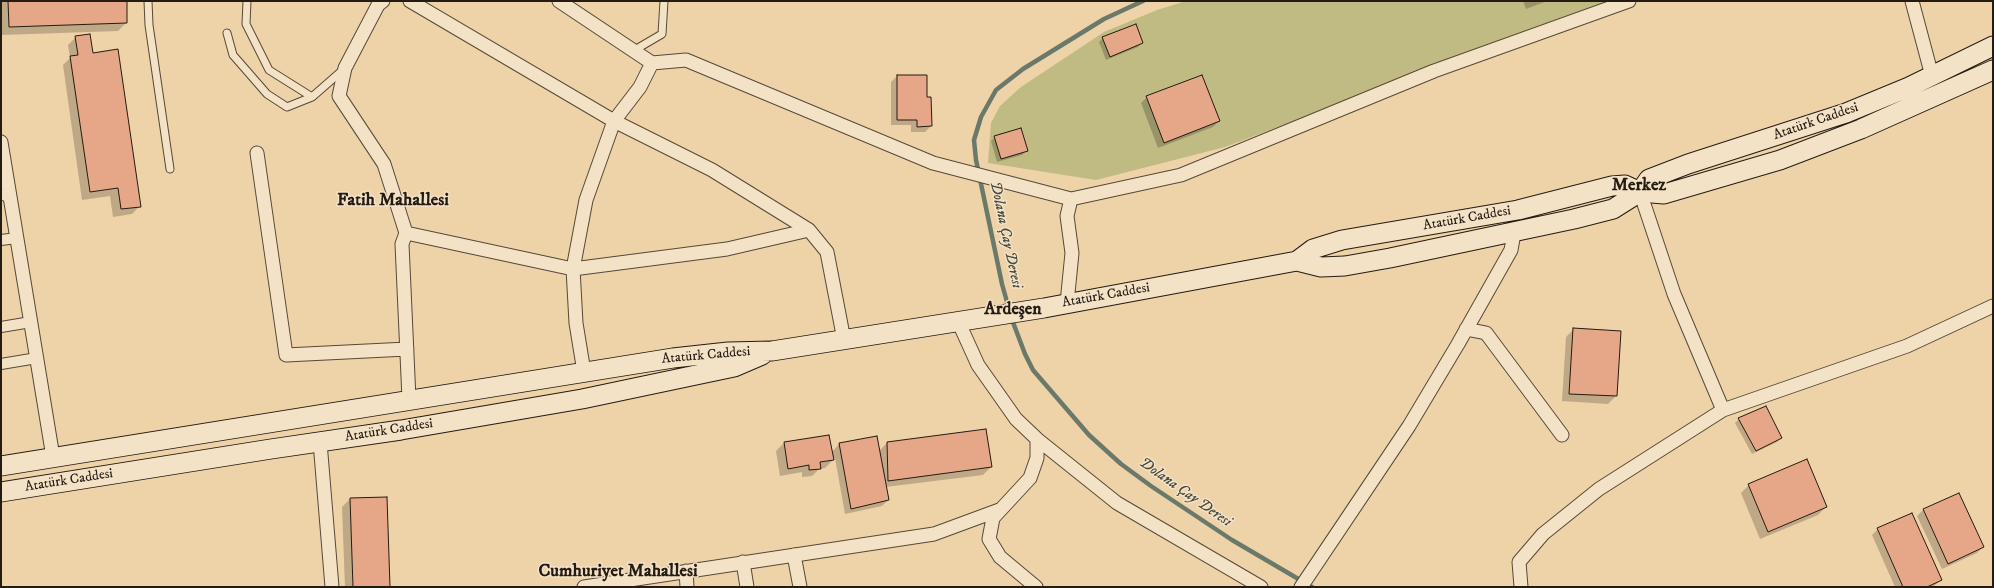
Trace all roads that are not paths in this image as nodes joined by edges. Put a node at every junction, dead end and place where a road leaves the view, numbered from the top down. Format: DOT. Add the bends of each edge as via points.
graph roads {
  1 [pos="148,1"];
  2 [pos="247,1"];
  3 [pos="383,1"];
  4 [pos="410,1"];
  5 [pos="560,1"];
  6 [pos="664,1"];
  7 [pos="1629,1"];
  8 [pos="1912,1"];
  9 [pos="227,33"];
  10 [pos="1993,46"];
  11 [pos="633,51"];
  12 [pos="652,63"];
  13 [pos="345,68"];
  14 [pos="1993,70"];
  15 [pos="1932,76"];
  16 [pos="312,97"];
  17 [pos="614,121"];
  18 [pos="1,142"];
  19 [pos="257,153"];
  20 [pos="170,169"];
  21 [pos="1640,192"];
  22 [pos="6,196"];
  23 [pos="1071,199"];
  24 [pos="810,230"];
  25 [pos="406,233"];
  26 [pos="1504,234"];
  27 [pos="17,238"];
  28 [pos="1,240"];
  29 [pos="1296,261"];
  30 [pos="573,269"];
  31 [pos="1067,303"];
  32 [pos="1993,306"];
  33 [pos="958,321"];
  34 [pos="31,322"];
  35 [pos="1,327"];
  36 [pos="1466,329"];
  37 [pos="844,340"];
  38 [pos="407,349"];
  39 [pos="772,351"];
  40 [pos="37,358"];
  41 [pos="1,364"];
  42 [pos="584,372"];
  43 [pos="409,400"];
  44 [pos="1723,410"];
  45 [pos="1562,434"];
  46 [pos="1036,439"];
  47 [pos="320,442"];
  48 [pos="53,457"];
  49 [pos="1,466"];
  50 [pos="1,492"];
  51 [pos="999,510"];
  52 [pos="794,555"];
  53 [pos="743,562"];
  54 [pos="686,571"];
  55 [pos="606,585"];
  56 [pos="332,587"];
  57 [pos="584,587"];
  58 [pos="688,587"];
  59 [pos="746,587"];
  60 [pos="800,587"];
  61 [pos="1036,587"];
  62 [pos="1261,587"];
  63 [pos="1301,587"];
  64 [pos="1521,587"];
  1 -- 20 [label="lane" via="149,25"];
  2 -- 16 [label="lane" via="246,24 270,70"];
  3 -- 13 [label="street" via="378,5"];
  4 -- 17 [label="street"];
  5 -- 11 [label="street"];
  6 -- 11 [label="lane" via="662,34"];
  7 -- 23 [label="street" via="1434,71 1181,175"];
  8 -- 15 [label="street"];
  9 -- 16 [label="lane" via="233,54 267,94 287,107"];
  10 -- 15 [label="main road, Atatürk Caddesi"];
  11 -- 12 [label="street"];
  12 -- 17 [label="street" via="640,88"];
  12 -- 23 [label="street" via="686,60 933,163"];
  13 -- 16 [label="lane"];
  13 -- 25 [label="street" via="339,96 384,164"];
  14 -- 21 [label="main road, Atatürk Caddesi" via="1861,129 1780,160 1664,194"];
  15 -- 21 [label="main road, Atatürk Caddesi" via="1846,113 1649,179"];
  17 -- 24 [label="street" via="712,170"];
  17 -- 30 [label="street" via="586,200"];
  18 -- 22 [label="street"];
  19 -- 38 [label="street" via="286,355"];
  21 -- 26 [label="main road, Atatürk Caddesi" via="1613,209"];
  21 -- 29 [label="main road, Atatürk Caddesi" via="1625,185 1612,186 1518,210 1342,240 1313,249"];
  21 -- 44 [label="street" via="1674,294"];
  22 -- 27 [label="street"];
  23 -- 31 [label="street" via="1067,216 1072,253"];
  24 -- 30 [label="street" via="727,249"];
  24 -- 37 [label="street" via="827,252"];
  25 -- 30 [label="street"];
  25 -- 38 [label="street" via="402,244"];
  26 -- 29 [label="main road, Atatürk Caddesi" via="1345,266 1321,267"];
  26 -- 36 [label="street" via="1513,239 1512,246"];
  27 -- 28 [label="street"];
  27 -- 34 [label="street"];
  29 -- 31 [label="main road, Atatürk Caddesi"];
  30 -- 42 [label="street" via="576,323"];
  31 -- 33 [label="main road, Atatürk Caddesi"];
  32 -- 44 [label="street" via="1907,346"];
  33 -- 37 [label="main road, Atatürk Caddesi"];
  33 -- 46 [label="street" via="978,365 1016,419"];
  34 -- 35 [label="street"];
  34 -- 40 [label="street"];
  36 -- 45 [label="street" via="1486,333"];
  36 -- 63 [label="street" via="1409,426"];
  37 -- 39 [label="main road, Atatürk Caddesi"];
  38 -- 43 [label="street"];
  39 -- 42 [label="main road, Atatürk Caddesi" via="680,357"];
  39 -- 47 [label="main road, Atatürk Caddesi" via="734,367 668,382 566,402"];
  40 -- 41 [label="street"];
  40 -- 48 [label="street"];
  42 -- 43 [label="main road, Atatürk Caddesi"];
  43 -- 48 [label="main road, Atatürk Caddesi"];
  44 -- 64 [label="street" via="1599,488 1543,534 1519,562"];
  46 -- 51 [label="street" via="1037,458 1030,478"];
  46 -- 62 [label="street" via="1118,503"];
  47 -- 50 [label="main road, Atatürk Caddesi"];
  47 -- 56 [label="street"];
  48 -- 49 [label="main road, Atatürk Caddesi"];
  51 -- 52 [label="street" via="934,534"];
  51 -- 61 [label="street" via="993,518 989,539 1000,557"];
  52 -- 53 [label="street"];
  52 -- 60 [label="street"];
  53 -- 54 [label="street"];
  53 -- 59 [label="street"];
  54 -- 55 [label="street"];
  54 -- 58 [label="street"];
  55 -- 57 [label="street"];
}
